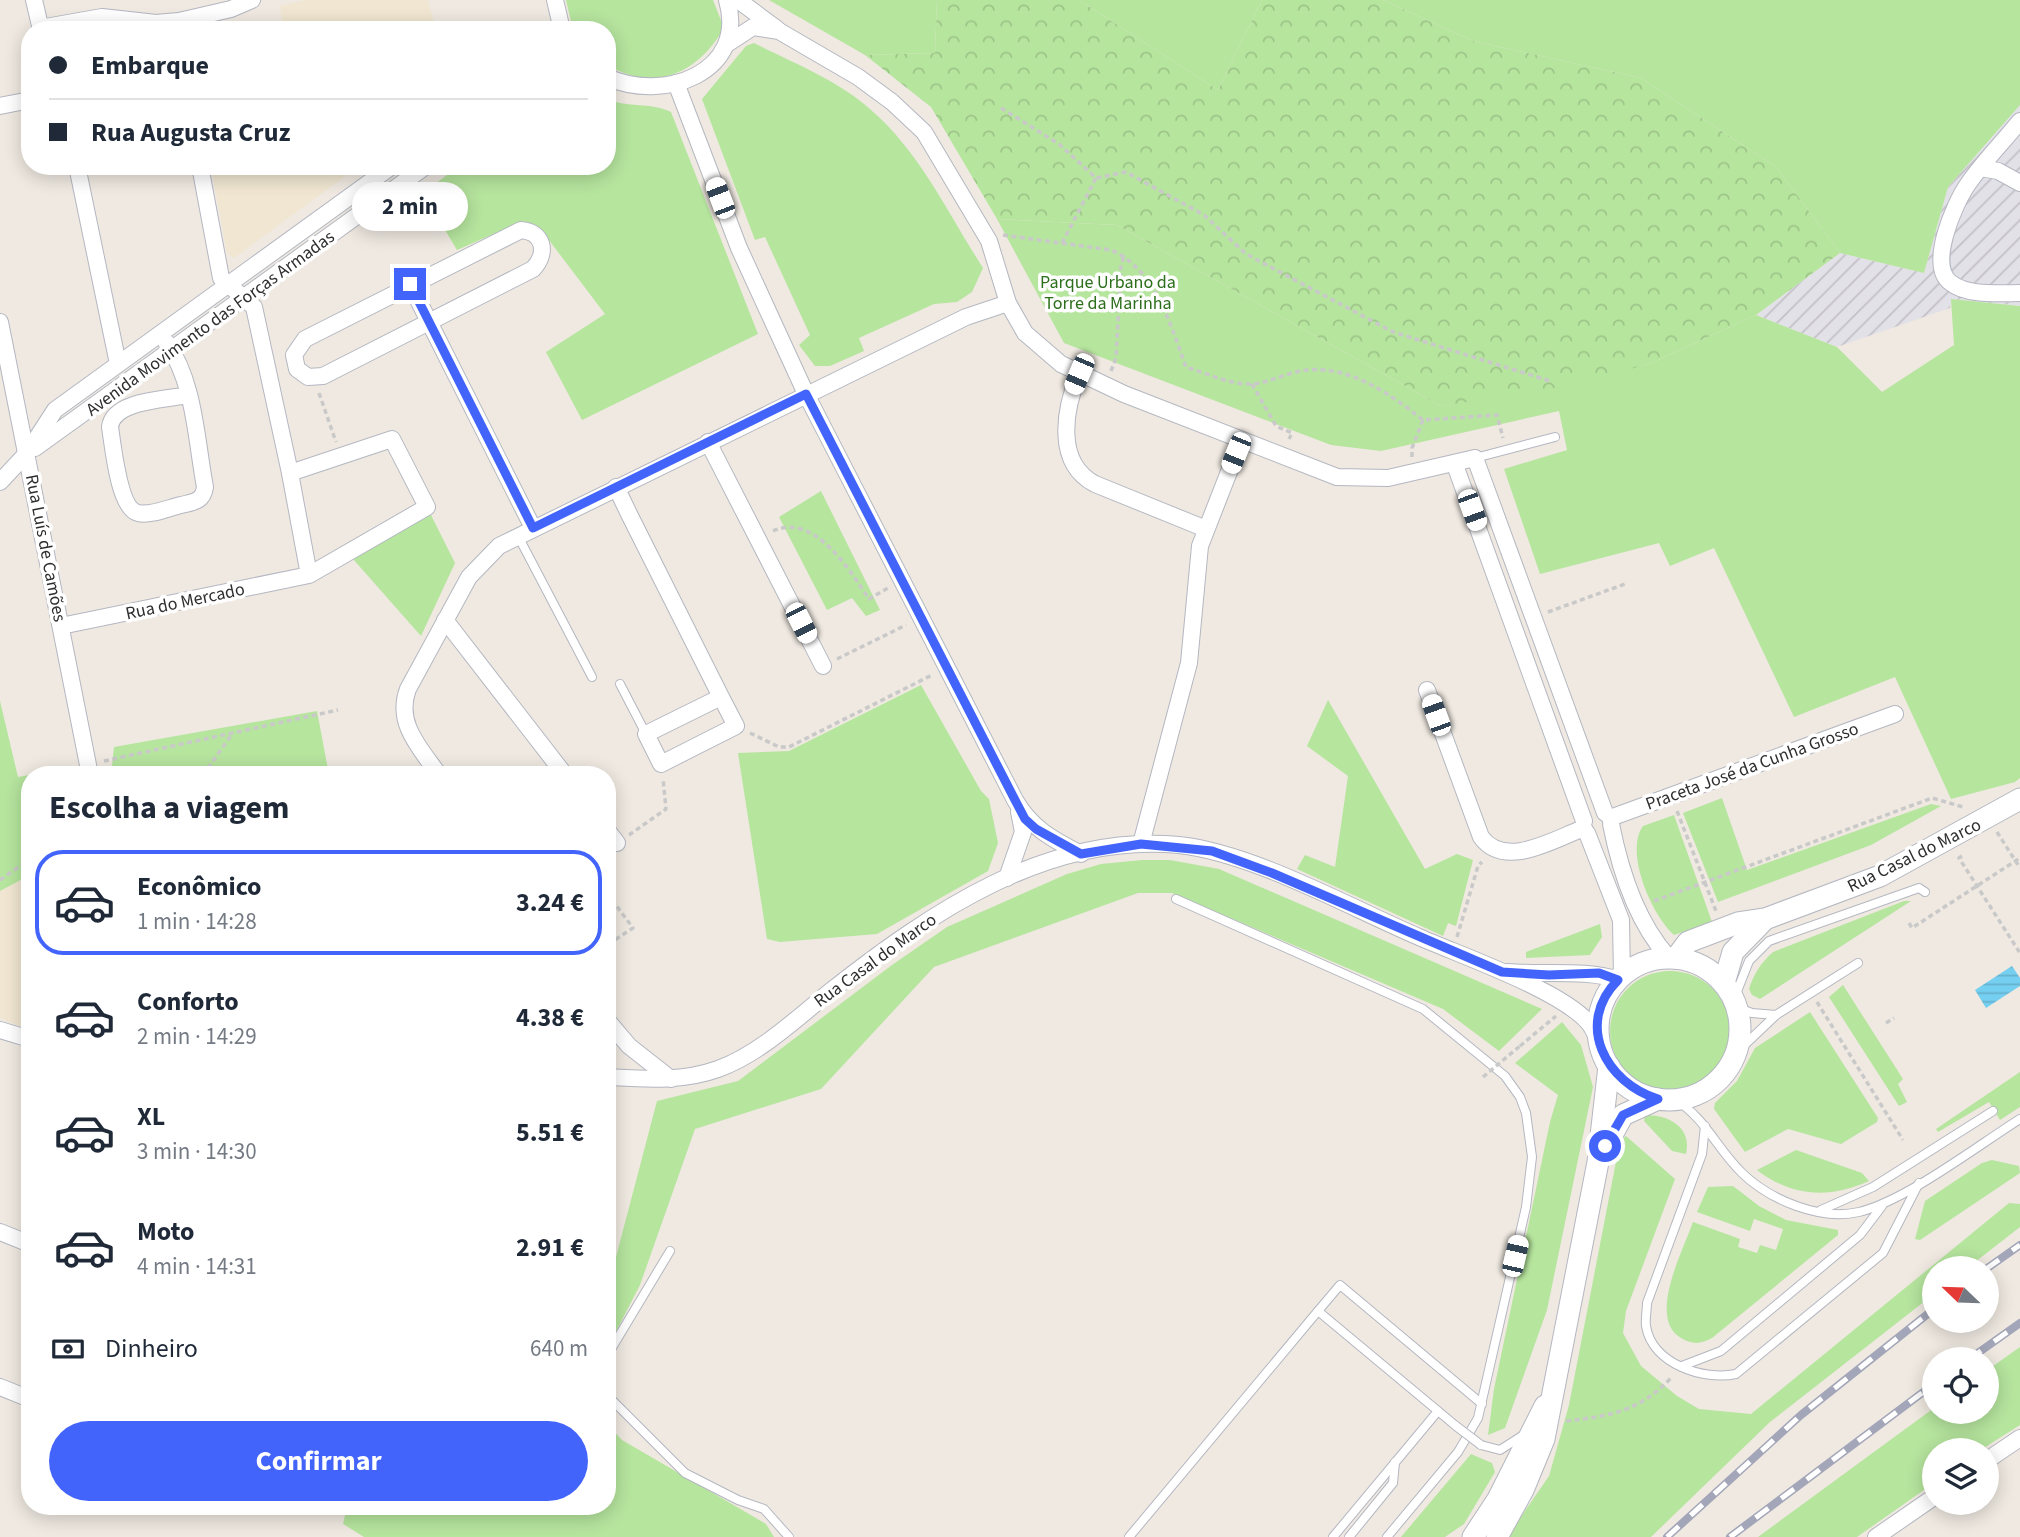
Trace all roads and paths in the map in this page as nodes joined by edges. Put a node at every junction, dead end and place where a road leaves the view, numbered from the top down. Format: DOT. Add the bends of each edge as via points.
graph roads {
  1 [pos="34,0"];
  2 [pos="252,0"];
  3 [pos="727,0"];
  4 [pos="738,0"];
  5 [pos="553,1"];
  6 [pos="38,21"];
  7 [pos="81,21"];
  8 [pos="138,21"];
  9 [pos="179,21"];
  10 [pos="558,21"];
  11 [pos="779,31"];
  12 [pos="727,44"];
  13 [pos="616,80"];
  14 [pos="676,83"];
  15 [pos="21,102"];
  16 [pos="0,106"];
  17 [pos="1001,108"];
  18 [pos="2020,121"];
  19 [pos="1981,168"];
  20 [pos="78,175"];
  21 [pos="202,175"];
  22 [pos="380,175"];
  23 [pos="414,175"];
  24 [pos="1096,178"];
  25 [pos="2020,183"];
  26 [pos="989,241"];
  27 [pos="1062,243"];
  28 [pos="1124,256"];
  29 [pos="410,284"];
  30 [pos="228,285"];
  31 [pos="2020,293"];
  32 [pos="244,298"];
  33 [pos="1008,303"];
  34 [pos="0,321"];
  35 [pos="429,322"];
  36 [pos="160,334"];
  37 [pos="172,350"];
  38 [pos="118,364"];
  39 [pos="1079,374"];
  40 [pos="315,377"];
  41 [pos="1550,381"];
  42 [pos="1252,384"];
  43 [pos="1105,386"];
  44 [pos="806,394"];
  45 [pos="188,395"];
  46 [pos="7,397"];
  47 [pos="1423,419"];
  48 [pos="1555,438"];
  49 [pos="1241,441"];
  50 [pos="708,442"];
  51 [pos="1506,450"];
  52 [pos="27,453"];
  53 [pos="341,456"];
  54 [pos="1283,458"];
  55 [pos="1475,458"];
  56 [pos="1455,465"];
  57 [pos="290,473"];
  58 [pos="1414,473"];
  59 [pos="0,482"];
  60 [pos="616,487"];
  61 [pos="1206,529"];
  62 [pos="525,532"];
  63 [pos="757,538"];
  64 [pos="309,575"];
  65 [pos="902,580"];
  66 [pos="1625,584"];
  67 [pos="921,617"];
  68 [pos="1532,617"];
  69 [pos="445,620"];
  70 [pos="61,626"];
  71 [pos="823,666"];
  72 [pos="947,667"];
  73 [pos="592,677"];
  74 [pos="620,684"];
  75 [pos="1427,690"];
  76 [pos="721,697"];
  77 [pos="338,710"];
  78 [pos="1895,714"];
  79 [pos="736,726"];
  80 [pos="232,734"];
  81 [pos="646,734"];
  82 [pos="661,764"];
  83 [pos="89,766"];
  84 [pos="96,766"];
  85 [pos="209,766"];
  86 [pos="433,766"];
  87 [pos="558,766"];
  88 [pos="2020,799"];
  89 [pos="1015,800"];
  90 [pos="1677,809"];
  91 [pos="1608,818"];
  92 [pos="1984,821"];
  93 [pos="1585,827"];
  94 [pos="616,835"];
  95 [pos="1141,844"];
  96 [pos="1970,850"];
  97 [pos="1081,854"];
  98 [pos="2018,860"];
  99 [pos="21,865"];
  100 [pos="1478,866"];
  101 [pos="2020,868"];
  102 [pos="1007,878"];
  103 [pos="0,880"];
  104 [pos="1705,882"];
  105 [pos="1977,886"];
  106 [pos="1925,892"];
  107 [pos="1176,900"];
  108 [pos="1637,903"];
  109 [pos="616,905"];
  110 [pos="1765,919"];
  111 [pos="1463,920"];
  112 [pos="1720,921"];
  113 [pos="1909,923"];
  114 [pos="616,940"];
  115 [pos="2020,953"];
  116 [pos="1672,957"];
  117 [pos="1858,963"];
  118 [pos="1502,972"];
  119 [pos="1620,979"];
  120 [pos="1812,993"];
  121 [pos="1731,996"];
  122 [pos="1776,1015"];
  123 [pos="1894,1018"];
  124 [pos="1886,1023"];
  125 [pos="1547,1024"];
  126 [pos="0,1030"];
  127 [pos="616,1031"];
  128 [pos="21,1036"];
  129 [pos="1736,1053"];
  130 [pos="1605,1056"];
  131 [pos="616,1077"];
  132 [pos="1483,1077"];
  133 [pos="671,1079"];
  134 [pos="1666,1099"];
  135 [pos="1993,1111"];
  136 [pos="2020,1119"];
  137 [pos="1705,1126"];
  138 [pos="1903,1140"];
  139 [pos="1598,1161"];
  140 [pos="1919,1183"];
  141 [pos="1883,1205"];
  142 [pos="1818,1211"];
  143 [pos="0,1232"];
  144 [pos="21,1240"];
  145 [pos="670,1251"];
  146 [pos="1318,1311"];
  147 [pos="616,1341"];
  148 [pos="1682,1366"];
  149 [pos="0,1387"];
  150 [pos="21,1395"];
  151 [pos="616,1404"];
  152 [pos="1482,1404"];
  153 [pos="1438,1411"];
  154 [pos="1538,1427"];
  155 [pos="2020,1438"];
  156 [pos="1999,1452"];
  157 [pos="1395,1462"];
  158 [pos="1922,1505"];
  159 [pos="789,1537"];
  160 [pos="1129,1537"];
  161 [pos="1333,1537"];
  162 [pos="1349,1537"];
  163 [pos="1387,1537"];
  164 [pos="1473,1537"];
  165 [pos="1496,1537"];
  166 [pos="1877,1537"];
  1 -- 6 [label="street"];
  2 -- 9 [label="street"];
  3 -- 12 [label="street" via="731,26"];
  4 -- 11 [label="street"];
  5 -- 10 [label="street"];
  7 -- 8 [label="street" via="102,17"];
  11 -- 12 [label="street" via="753,27"];
  11 -- 26 [label="street" via="875,88 924,132"];
  12 -- 14 [label="street" via="707,68"];
  13 -- 14 [label="street" via="635,86"];
  14 -- 44 [label="street" via="739,248"];
  15 -- 16 [label="street"];
  17 -- 24 [label="path" via="1059,144"];
  18 -- 19 [label="street"];
  19 -- 25 [label="street"];
  19 -- 31 [label="street" via="1966,186 1949,222 1940,259 1942,274 1951,284 1968,290"];
  20 -- 38 [label="street"];
  21 -- 30 [label="street" via="221,278"];
  22 -- 30 [label="street, Avenida Movimento das Forças Armadas"];
  23 -- 32 [label="street, Avenida Movimento das Forças Armadas"];
  24 -- 27 [label="path"];
  24 -- 41 [label="path" via="1126,172 1204,215 1246,254 1393,332"];
  26 -- 27 [label="path" via="1001,234"];
  26 -- 33 [label="street"];
  27 -- 28 [label="path"];
  28 -- 42 [label="path" via="1163,303 1186,367"];
  28 -- 43 [label="path" via="1116,358"];
  29 -- 35 [label="street"];
  29 -- 35 [label="street" via="516,230 528,230 541,242 542,255 533,269"];
  29 -- 40 [label="street" via="298,345 294,355 297,369"];
  30 -- 32 [label="street"];
  30 -- 36 [label="street, Avenida Movimento das Forças Armadas"];
  32 -- 37 [label="street, Avenida Movimento das Forças Armadas"];
  32 -- 57 [label="street" via="254,307"];
  33 -- 39 [label="street" via="1025,333 1049,356"];
  33 -- 44 [label="street" via="966,317"];
  34 -- 46 [label="street, Rua Luís de Camões"];
  35 -- 40 [label="street"];
  35 -- 62 [label="street"];
  36 -- 37 [label="street"];
  36 -- 38 [label="street, Avenida Movimento das Forças Armadas"];
  37 -- 45 [label="street"];
  37 -- 52 [label="street, Avenida Movimento das Forças Armadas"];
  38 -- 52 [label="street, Avenida Movimento das Forças Armadas" via="55,410"];
  39 -- 43 [label="street"];
  39 -- 61 [label="street" via="1069,400 1067,442 1069,458 1080,474"];
  40 -- 53 [label="path"];
  42 -- 47 [label="path" via="1307,370 1332,371 1391,395"];
  42 -- 54 [label="path" via="1276,426 1292,433"];
  43 -- 49 [label="street"];
  44 -- 50 [label="street"];
  44 -- 65 [label="street"];
  45 -- 45 [label="street" via="121,409 112,417 125,502 133,512 144,514 204,494"];
  46 -- 52 [label="street, Rua Luís de Camões"];
  47 -- 51 [label="path" via="1497,415"];
  47 -- 58 [label="path" via="1412,448"];
  48 -- 51 [label="lane"];
  49 -- 54 [label="street"];
  49 -- 61 [label="street"];
  50 -- 60 [label="street"];
  50 -- 63 [label="street"];
  51 -- 55 [label="lane"];
  52 -- 59 [label="street, Avenida Movimento das Forças Armadas"];
  52 -- 70 [label="street, Rua Luís de Camões"];
  53 -- 57 [label="street, Rua do Mercado"];
  53 -- 64 [label="street, Rua do Mercado" via="392,439 427,507"];
  54 -- 58 [label="street" via="1337,477 1388,478"];
  55 -- 56 [label="street"];
  55 -- 68 [label="street"];
  56 -- 58 [label="street"];
  56 -- 93 [label="street"];
  57 -- 64 [label="street"];
  60 -- 62 [label="street"];
  60 -- 76 [label="street"];
  61 -- 95 [label="street" via="1198,556 1189,663"];
  62 -- 69 [label="street" via="481,562"];
  62 -- 73 [label="lane"];
  63 -- 65 [label="path" via="780,528 814,535 831,548 869,599"];
  63 -- 71 [label="street"];
  64 -- 70 [label="street, Rua do Mercado"];
  65 -- 67 [label="street"];
  66 -- 68 [label="path"];
  67 -- 71 [label="path"];
  67 -- 72 [label="street"];
  68 -- 91 [label="street"];
  69 -- 86 [label="street" via="403,705 408,730"];
  69 -- 87 [label="street"];
  70 -- 83 [label="street, Rua Luís de Camões"];
  72 -- 79 [label="path" via="789,747 779,747"];
  72 -- 89 [label="street"];
  74 -- 81 [label="lane"];
  75 -- 93 [label="street" via="1486,845 1505,853 1518,852"];
  76 -- 79 [label="street"];
  76 -- 81 [label="street"];
  77 -- 80 [label="path"];
  78 -- 91 [label="street, Praceta José da Cunha Grosso"];
  79 -- 82 [label="street"];
  80 -- 84 [label="path"];
  80 -- 85 [label="path"];
  81 -- 82 [label="street"];
  82 -- 94 [label="path" via="666,809"];
  88 -- 92 [label="main road, Rua Casal do Marco"];
  89 -- 97 [label="street" via="1036,829"];
  89 -- 102 [label="street" via="1023,832"];
  90 -- 104 [label="path"];
  91 -- 93 [label="street" via="1592,811"];
  91 -- 93 [label="street" via="1609,831 1599,838"];
  91 -- 108 [label="street"];
  92 -- 98 [label="path"];
  92 -- 104 [label="path" via="1978,811 1932,798"];
  92 -- 110 [label="main road, Rua Casal do Marco" via="1880,876"];
  93 -- 119 [label="street" via="1621,920"];
  95 -- 97 [label="street, Rua Casal do Marco"];
  95 -- 118 [label="street, Rua Casal do Marco" via="1179,845 1238,859"];
  96 -- 105 [label="path" via="1959,858"];
  97 -- 102 [label="street, Rua Casal do Marco"];
  98 -- 101 [label="path"];
  98 -- 105 [label="path"];
  99 -- 103 [label="path"];
  100 -- 111 [label="path"];
  102 -- 133 [label="street, Rua Casal do Marco" via="900,937 736,1061"];
  104 -- 108 [label="path"];
  104 -- 112 [label="path"];
  105 -- 113 [label="path" via="1912,928"];
  105 -- 115 [label="path"];
  106 -- 121 [label="lane" via="1919,888 1769,941 1749,961"];
  107 -- 152 [label="lane" via="1423,1009 1505,1076 1520,1097 1531,1132 1526,1207"];
  108 -- 116 [label="street" via="1650,934"];
  109 -- 114 [label="path" via="633,928"];
  110 -- 116 [label="main road, Rua Casal do Marco" via="1738,923 1688,942"];
  110 -- 121 [label="main road, Rua Casal do Marco" via="1733,952"];
  116 -- 119 [label="main road" via="1646,961"];
  116 -- 121 [label="main road" via="1702,965"];
  117 -- 120 [label="lane"];
  118 -- 119 [label="street, Rua Casal do Marco" via="1599,973"];
  118 -- 130 [label="street, Rua Casal do Marco" via="1581,1016"];
  119 -- 130 [label="main road" via="1599,1014"];
  120 -- 122 [label="lane"];
  120 -- 138 [label="path"];
  121 -- 122 [label="lane" via="1752,1013"];
  121 -- 129 [label="main road" via="1740,1037"];
  122 -- 129 [label="lane"];
  123 -- 124 [label="path"];
  125 -- 132 [label="path, bridge"];
  126 -- 128 [label="street"];
  127 -- 133 [label="street"];
  129 -- 134 [label="main road" via="1712,1085 1690,1096"];
  130 -- 134 [label="main road" via="1622,1082 1638,1093"];
  130 -- 139 [label="main road"];
  131 -- 133 [label="street, Rua Casal do Marco"];
  134 -- 137 [label="lane" via="1687,1107"];
  134 -- 139 [label="main road" via="1623,1115"];
  135 -- 142 [label="lane" via="1873,1187"];
  136 -- 140 [label="lane"];
  137 -- 142 [label="lane" via="1741,1172 1761,1189"];
  137 -- 148 [label="lane" via="1702,1154 1647,1303 1646,1326 1653,1345"];
  139 -- 154 [label="main road" via="1551,1395"];
  140 -- 141 [label="lane"];
  140 -- 148 [label="lane" via="1883,1253 1736,1374 1719,1378"];
  141 -- 142 [label="lane" via="1856,1213"];
  141 -- 148 [label="lane" via="1860,1235 1721,1351"];
  143 -- 144 [label="street"];
  145 -- 147 [label="lane"];
  146 -- 152 [label="lane" via="1340,1284"];
  146 -- 153 [label="lane"];
  146 -- 160 [label="lane"];
  148 -- 154 [label="path" via="1653,1397 1611,1416"];
  149 -- 150 [label="street"];
  151 -- 159 [label="lane" via="685,1473 764,1508"];
  152 -- 163 [label="lane" via="1458,1452"];
  153 -- 154 [label="lane, bridge" via="1481,1445 1500,1450"];
  153 -- 157 [label="lane"];
  154 -- 164 [label="main road"];
  154 -- 165 [label="main road" via="1535,1464"];
  155 -- 156 [label="street"];
  157 -- 161 [label="lane"];
  157 -- 162 [label="lane" via="1393,1483"];
  158 -- 166 [label="street"];
}
